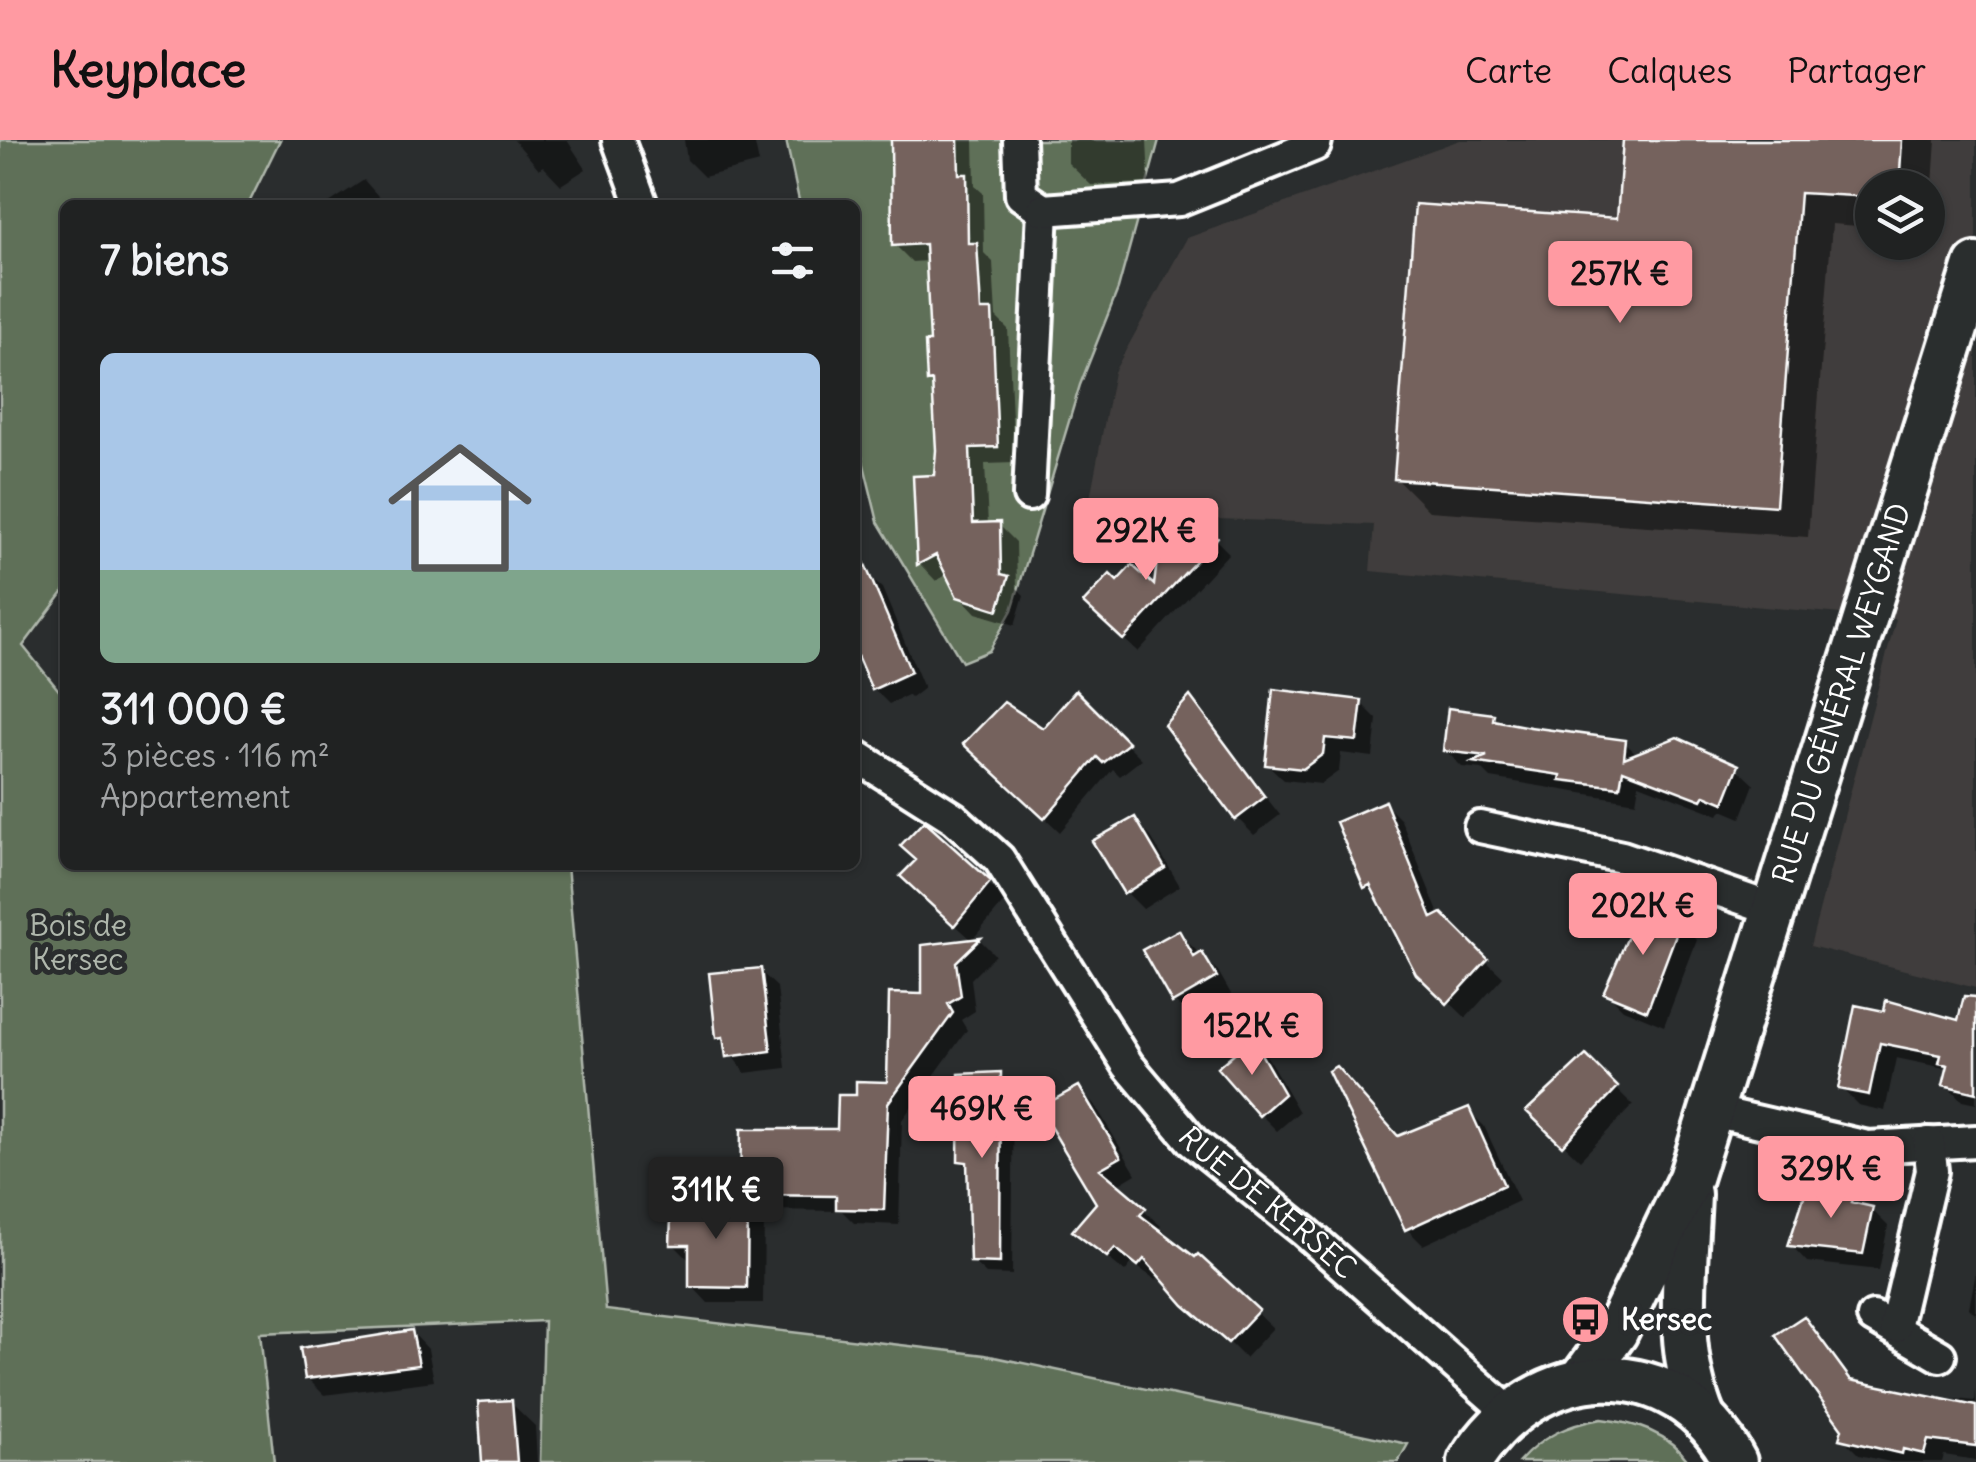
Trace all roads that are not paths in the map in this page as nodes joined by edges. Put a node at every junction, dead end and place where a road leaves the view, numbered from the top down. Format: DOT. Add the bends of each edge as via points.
graph roads {
  1 [pos="618,140"];
  2 [pos="1018,140"];
  3 [pos="1316,140"];
  4 [pos="640,200"];
  5 [pos="1032,202"];
  6 [pos="1976,265"];
  7 [pos="1029,495"];
  8 [pos="860,766"];
  9 [pos="1480,827"];
  10 [pos="1776,910"];
  11 [pos="1712,1111"];
  12 [pos="1976,1141"];
  13 [pos="1929,1143"];
  14 [pos="1690,1178"];
  15 [pos="1940,1356"];
  16 [pos="1581,1380"];
  17 [pos="1509,1412"];
  18 [pos="1704,1419"];
  19 [pos="1470,1462"];
  20 [pos="1735,1462"];
  1 -- 4 [label="street"];
  2 -- 5 [label="street"];
  3 -- 5 [label="street" via="1179,200"];
  5 -- 7 [label="street"];
  6 -- 10 [label="street, RUE DU GÉNÉRAL WEYGAND"];
  8 -- 17 [label="street, RUE DE KERSEC" via="954,818 999,859 1128,1064 1182,1132"];
  9 -- 10 [label="street" via="1622,857"];
  10 -- 11 [label="street, RUE DU GÉNÉRAL WEYGAND"];
  11 -- 13 [label="street" via="1868,1147"];
  11 -- 14 [label="street, RUE DU GÉNÉRAL WEYGAND"];
  12 -- 13 [label="street"];
  13 -- 15 [label="street" via="1932,1171 1884,1322"];
  14 -- 16 [label="street, RUE DU GÉNÉRAL WEYGAND" via="1616,1332"];
  14 -- 18 [label="street, RUE DU GÉNÉRAL WEYGAND" via="1682,1346"];
  16 -- 17 [label="street" via="1555,1386"];
  16 -- 18 [label="street" via="1647,1386"];
  17 -- 19 [label="street"];
  18 -- 20 [label="street"];
}
